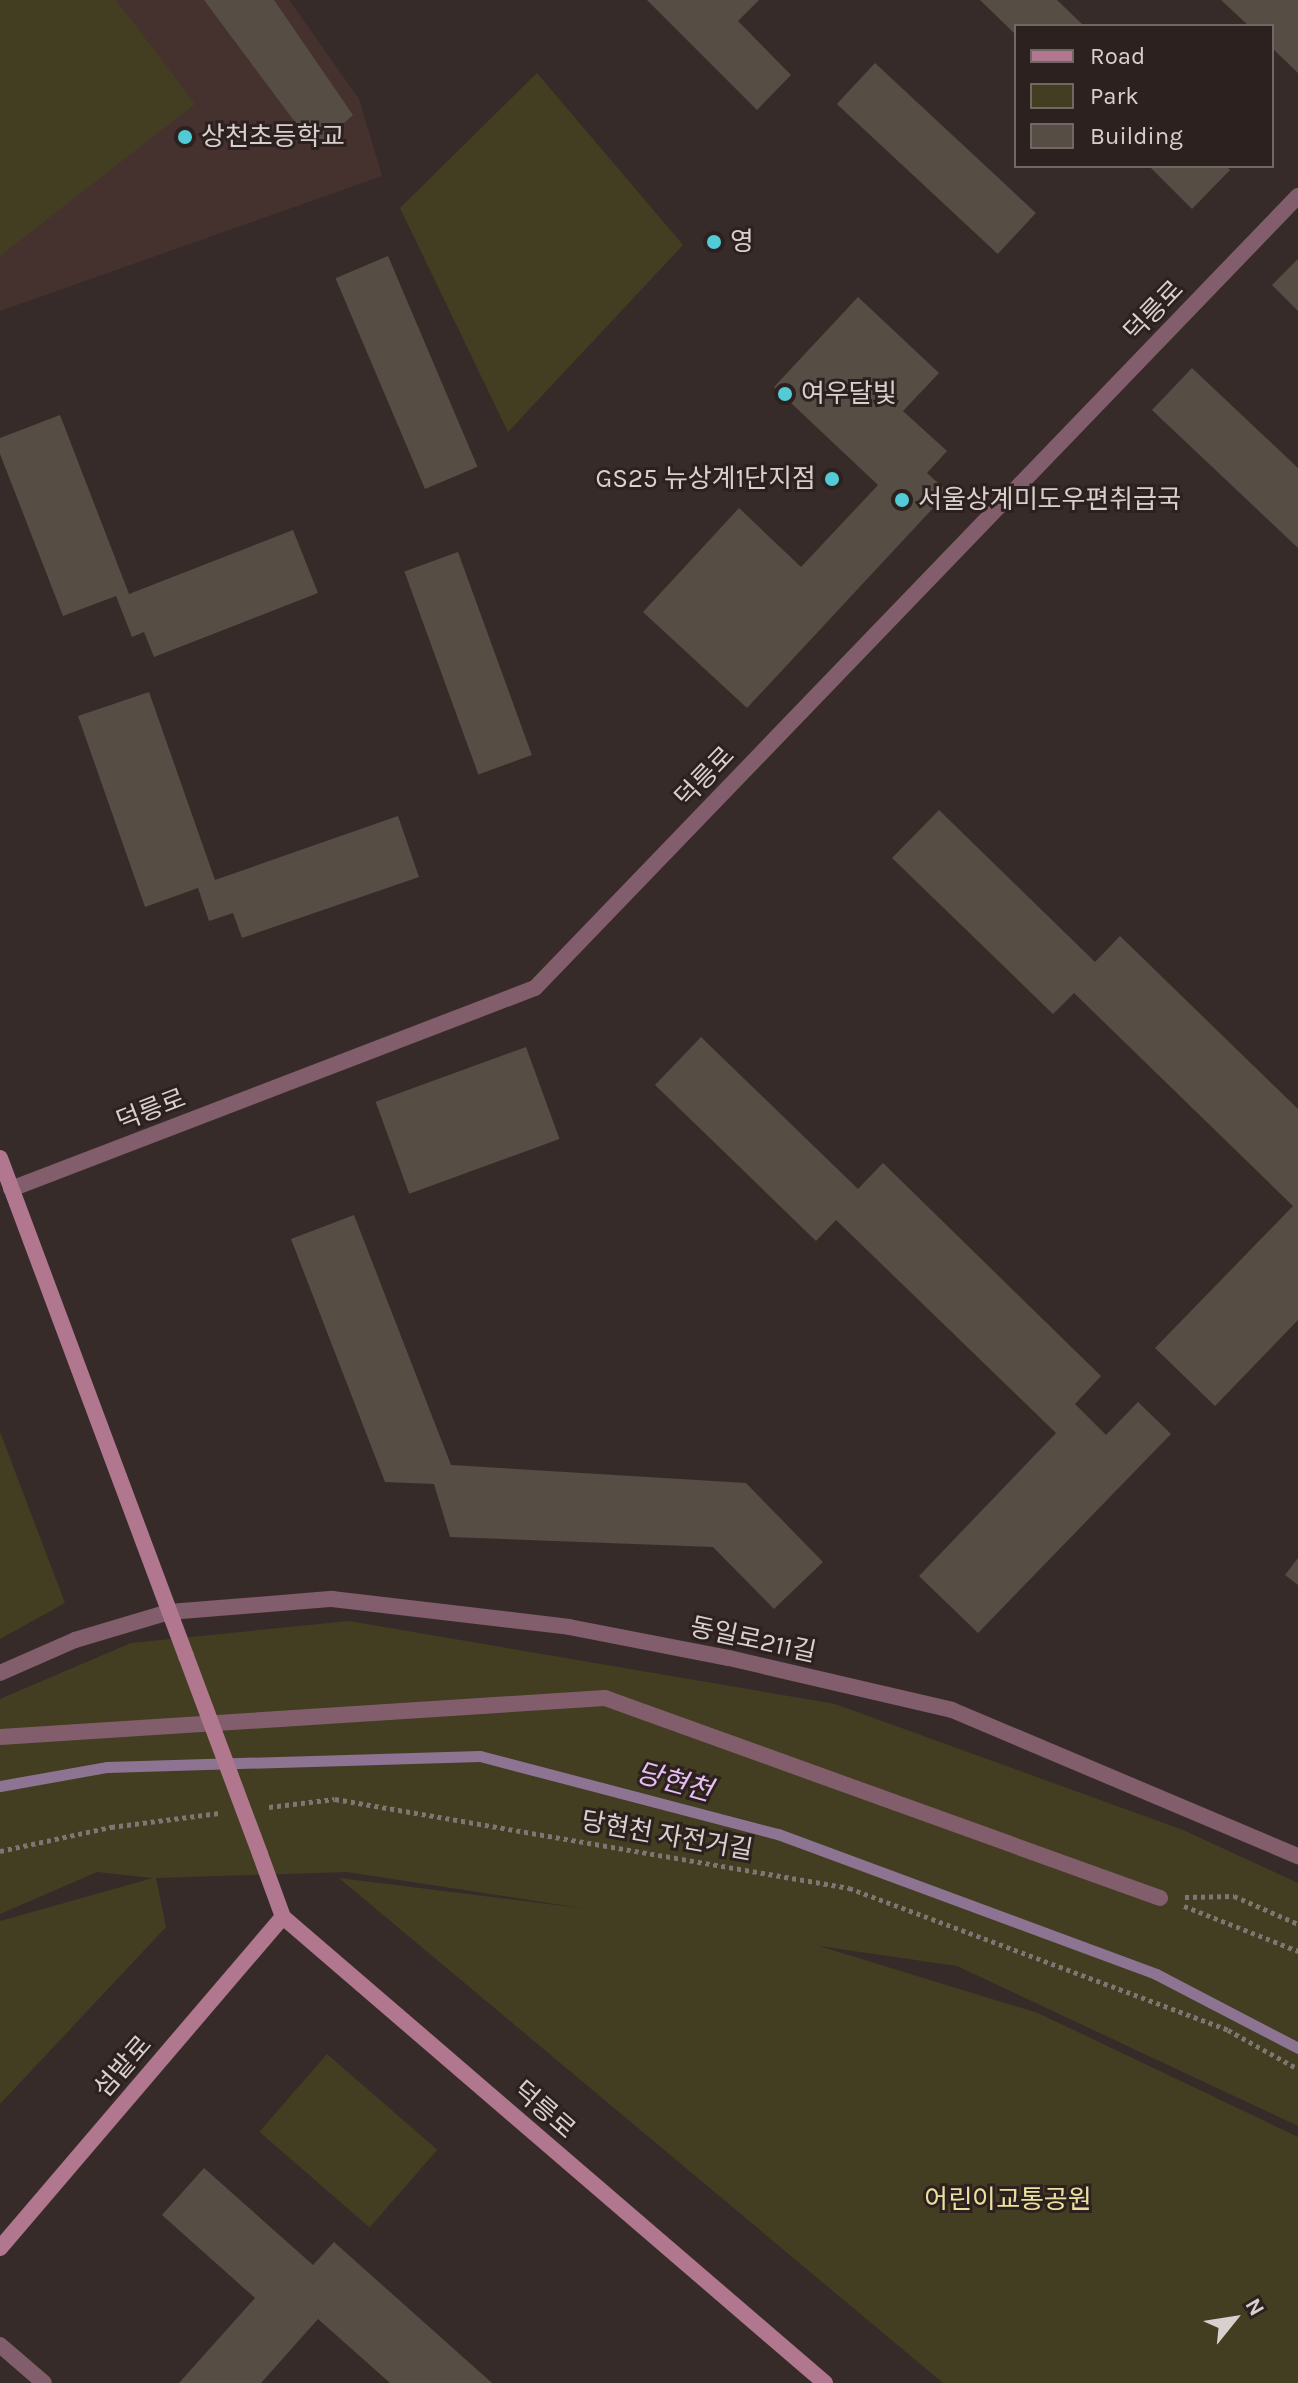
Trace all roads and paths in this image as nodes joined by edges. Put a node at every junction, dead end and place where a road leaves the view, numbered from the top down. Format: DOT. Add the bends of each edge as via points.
graph roads {
  1 [pos="1298,196"];
  2 [pos="0,1158"];
  3 [pos="11,1189"];
  4 [pos="169,1612"];
  5 [pos="0,1673"];
  6 [pos="0,1737"];
  7 [pos="260,1808"];
  8 [pos="231,1812"];
  9 [pos="0,1851"];
  10 [pos="1298,1856"];
  11 [pos="1160,1898"];
  12 [pos="283,1917"];
  13 [pos="1298,1924"];
  14 [pos="1298,1951"];
  15 [pos="1298,2069"];
  16 [pos="0,2248"];
  17 [pos="0,2345"];
  18 [pos="44,2383"];
  19 [pos="825,2383"];
  1 -- 3 [label="street, 덕릉로" via="535,988"];
  2 -- 3 [label="main road"];
  3 -- 4 [label="main road"];
  4 -- 5 [label="street, 동일로211길" via="75,1640"];
  4 -- 10 [label="street, 동일로211길" via="332,1599 569,1627 729,1658 952,1710"];
  4 -- 12 [label="main road, 덕릉로, bridge"];
  6 -- 11 [label="street" via="605,1698"];
  7 -- 15 [label="path, 당현천 자전거길" via="335,1799 849,1888 1228,2030"];
  8 -- 9 [label="path" via="111,1827"];
  11 -- 13 [label="path" via="1234,1896"];
  11 -- 14 [label="path"];
  12 -- 16 [label="main road, 섬밭로"];
  12 -- 19 [label="main road, 덕릉로"];
  17 -- 18 [label="street"];
}
